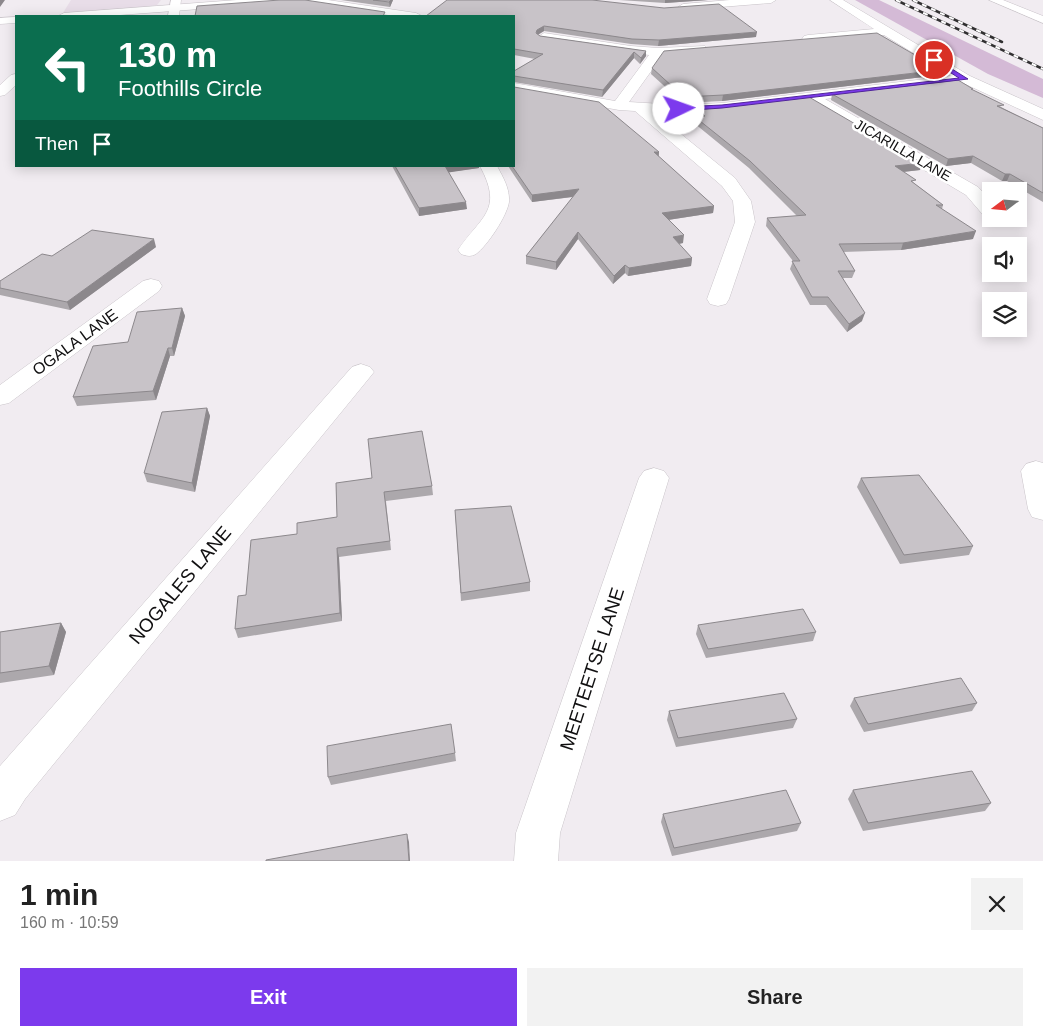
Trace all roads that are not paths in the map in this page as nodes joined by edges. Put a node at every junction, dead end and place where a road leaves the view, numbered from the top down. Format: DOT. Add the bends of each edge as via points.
graph roads {
  1 [pos="281,0"];
  2 [pos="306,0"];
  3 [pos="771,0"];
  4 [pos="834,0"];
  5 [pos="994,0"];
  6 [pos="175,8"];
  7 [pos="671,8"];
  8 [pos="78,15"];
  9 [pos="409,15"];
  10 [pos="15,20"];
  11 [pos="1043,20"];
  12 [pos="0,21"];
  13 [pos="886,31"];
  14 [pos="544,36"];
  15 [pos="799,40"];
  16 [pos="712,48"];
  17 [pos="658,52"];
  18 [pos="15,79"];
  19 [pos="965,79"];
  20 [pos="515,87"];
  21 [pos="0,92"];
  22 [pos="809,96"];
  23 [pos="619,106"];
  24 [pos="640,108"];
  25 [pos="1043,115"];
  26 [pos="489,167"];
  27 [pos="982,202"];
  28 [pos="468,250"];
  29 [pos="151,286"];
  30 [pos="718,299"];
  31 [pos="361,372"];
  32 [pos="0,398"];
  33 [pos="1036,471"];
  34 [pos="654,478"];
  35 [pos="1043,509"];
  36 [pos="3,790"];
  37 [pos="536,861"];
  1 -- 6 [label="street"];
  2 -- 9 [label="street"];
  3 -- 7 [label="street"];
  4 -- 13 [label="street"];
  5 -- 11 [label="street"];
  6 -- 8 [label="street"];
  10 -- 12 [label="street"];
  13 -- 15 [label="street"];
  13 -- 19 [label="street"];
  14 -- 17 [label="street"];
  16 -- 17 [label="street"];
  17 -- 23 [label="street"];
  18 -- 21 [label="street"];
  19 -- 22 [label="street"];
  19 -- 25 [label="street"];
  20 -- 23 [label="street"];
  22 -- 24 [label="street" via="722,107"];
  22 -- 27 [label="street, JICARILLA LANE" via="972,191"];
  23 -- 24 [label="street"];
  24 -- 30 [label="street" via="729,182 742,201 745,222"];
  26 -- 28 [label="street" via="497,179 501,197 496,218"];
  29 -- 32 [label="street, OGALA LANE"];
  31 -- 36 [label="street, NOGALES LANE"];
  33 -- 35 [label="street"];
  34 -- 37 [label="street, MEETEETSE LANE" via="538,833"];
}
